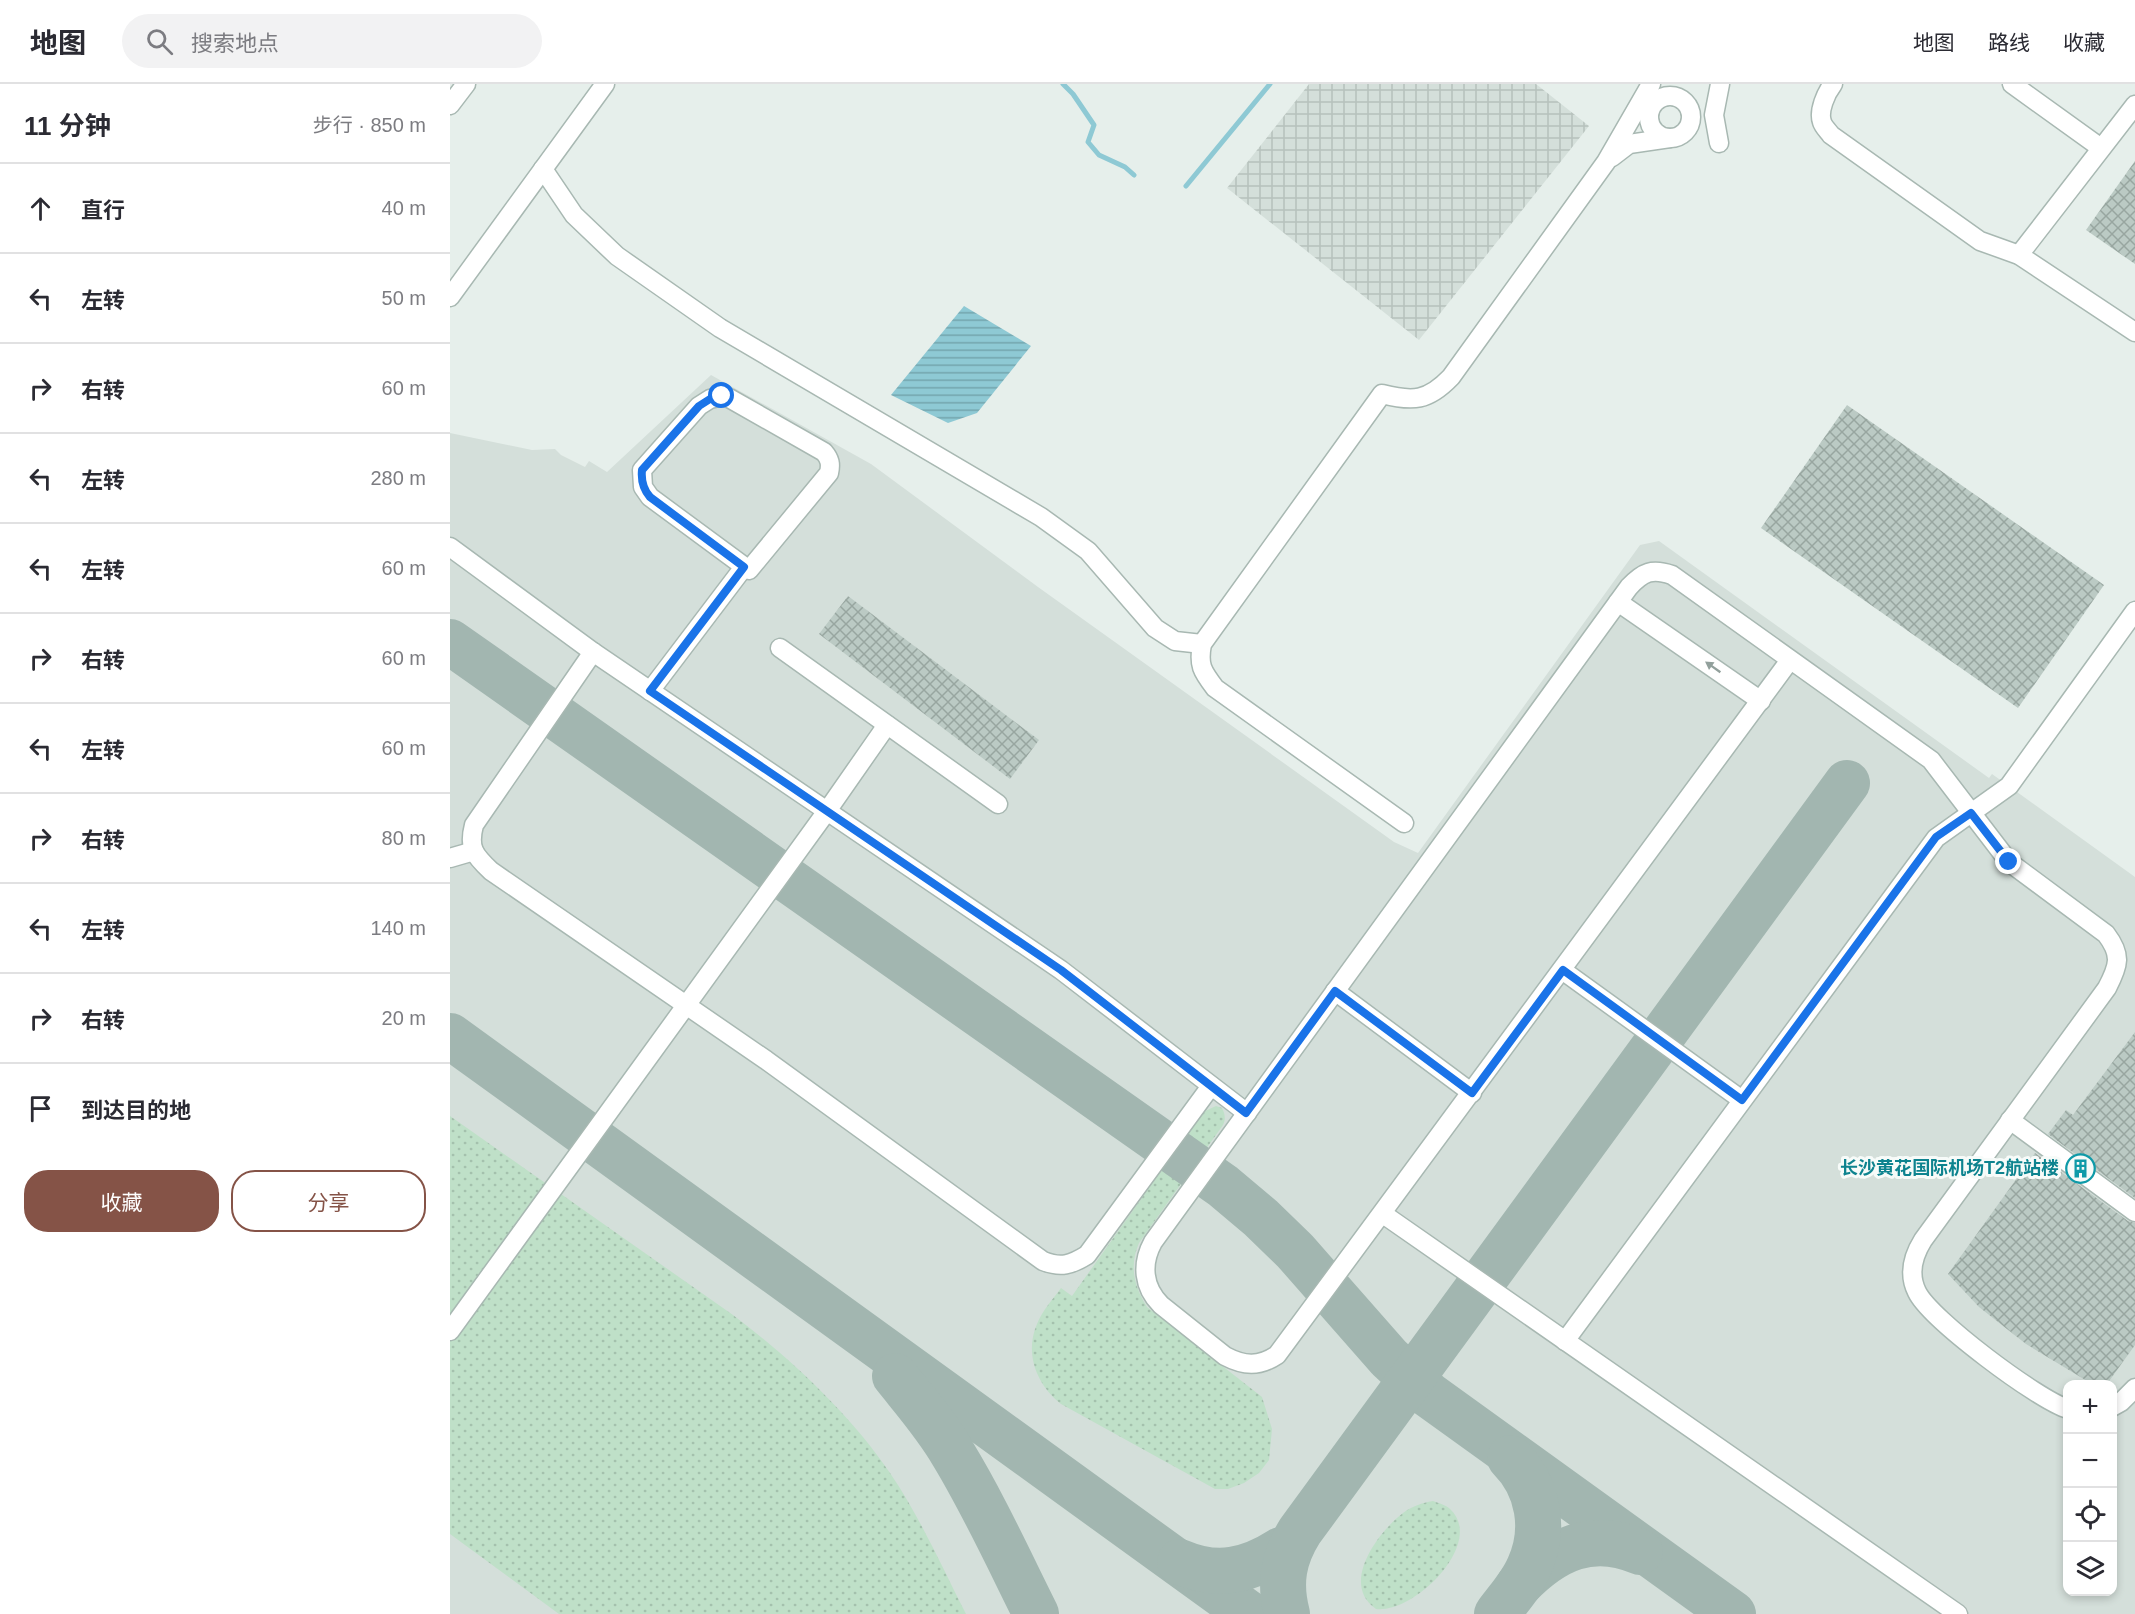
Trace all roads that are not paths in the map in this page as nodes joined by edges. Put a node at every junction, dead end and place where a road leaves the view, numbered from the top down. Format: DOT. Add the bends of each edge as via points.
graph roads {
  1 [pos="466,84"];
  2 [pos="605,84"];
  3 [pos="1651,84"];
  4 [pos="1714,84"];
  5 [pos="1719,84"];
  6 [pos="1833,84"];
  7 [pos="2012,84"];
  8 [pos="1654,104"];
  9 [pos="450,105"];
  10 [pos="2135,105"];
  11 [pos="1635,113"];
  12 [pos="1691,115"];
  13 [pos="1671,138"];
  14 [pos="1719,143"];
  15 [pos="2101,148"];
  16 [pos="1606,162"];
  17 [pos="543,169"];
  18 [pos="2019,255"];
  19 [pos="450,297"];
  20 [pos="2135,332"];
  21 [pos="450,547"];
  22 [pos="744,567"];
  23 [pos="1618,602"];
  24 [pos="2135,611"];
  25 [pos="1202,644"];
  26 [pos="780,648"];
  27 [pos="593,652"];
  28 [pos="1790,660"];
  29 [pos="650,691"];
  30 [pos="1761,701"];
  31 [pos="887,725"];
  32 [pos="998,804"];
  33 [pos="827,811"];
  34 [pos="1971,813"];
  35 [pos="1404,823"];
  36 [pos="474,851"];
  37 [pos="450,858"];
  38 [pos="1563,970"];
  39 [pos="1335,991"];
  40 [pos="687,1005"];
  41 [pos="1211,1086"];
  42 [pos="1472,1093"];
  43 [pos="1742,1100"];
  44 [pos="1246,1113"];
  45 [pos="2010,1120"];
  46 [pos="2135,1212"];
  47 [pos="1383,1214"];
  48 [pos="450,1331"];
  49 [pos="1565,1341"];
  50 [pos="2135,1388"];
  51 [pos="2117,1404"];
  52 [pos="2063,1407"];
  53 [pos="1958,1614"];
  1 -- 9 [label="lane"];
  2 -- 17 [label="lane"];
  3 -- 8 [label="lane"];
  3 -- 11 [label="lane"];
  4 -- 12 [label="lane"];
  5 -- 14 [label="lane" via="1714,115"];
  6 -- 18 [label="lane" via="1822,107 1821,122 1831,135 1980,241"];
  7 -- 15 [label="lane"];
  8 -- 11 [label="lane"];
  8 -- 12 [label="lane" via="1666,96 1680,98"];
  8 -- 13 [label="lane" via="1650,123 1658,134"];
  10 -- 15 [label="lane"];
  11 -- 16 [label="lane"];
  12 -- 13 [label="lane" via="1688,129"];
  13 -- 16 [label="lane" via="1629,144"];
  15 -- 18 [label="lane"];
  16 -- 25 [label="lane" via="1451,377 1421,399 1382,394"];
  17 -- 19 [label="lane"];
  17 -- 25 [label="lane" via="574,215 617,256 720,328 1041,517 1088,551 1155,628 1175,641"];
  18 -- 20 [label="lane"];
  21 -- 27 [label="lane"];
  22 -- 22 [label="lane" via="749,570 829,473 831,465 824,452 729,398 716,397 699,406 642,470 643,487 650,497"];
  22 -- 29 [label="lane"];
  23 -- 28 [label="lane" via="1637,578 1659,571 1672,575"];
  30 -- 23 [label="lane, one-way"];
  23 -- 39 [label="lane"];
  24 -- 34 [label="lane" via="2009,786"];
  25 -- 35 [label="lane" via="1202,671 1215,687"];
  26 -- 31 [label="lane"];
  27 -- 29 [label="lane"];
  27 -- 36 [label="lane" via="474,825 470,839"];
  28 -- 30 [label="lane"];
  28 -- 34 [label="lane" via="1931,760"];
  29 -- 33 [label="lane"];
  30 -- 38 [label="lane"];
  31 -- 32 [label="lane"];
  31 -- 33 [label="lane"];
  33 -- 40 [label="lane"];
  33 -- 41 [label="lane" via="1061,970"];
  34 -- 43 [label="lane" via="1936,837"];
  34 -- 45 [label="lane" via="2009,862 2106,934 2116,948 2118,962 2107,988"];
  36 -- 37 [label="lane"];
  36 -- 40 [label="lane" via="491,871"];
  38 -- 42 [label="lane"];
  38 -- 43 [label="lane"];
  39 -- 42 [label="lane"];
  39 -- 44 [label="lane"];
  40 -- 41 [label="lane" via="1054,1266 1066,1266 1087,1255"];
  40 -- 48 [label="lane"];
  41 -- 44 [label="lane"];
  42 -- 47 [label="lane"];
  43 -- 49 [label="lane"];
  44 -- 47 [label="lane" via="1153,1242 1145,1263 1152,1296 1225,1356 1256,1365 1277,1355"];
  45 -- 46 [label="lane"];
  45 -- 52 [label="lane" via="1923,1240 1912,1262 1912,1278 1928,1307 1950,1328 2038,1394"];
  47 -- 49 [label="lane"];
  49 -- 53 [label="lane"];
  50 -- 51 [label="lane"];
}
